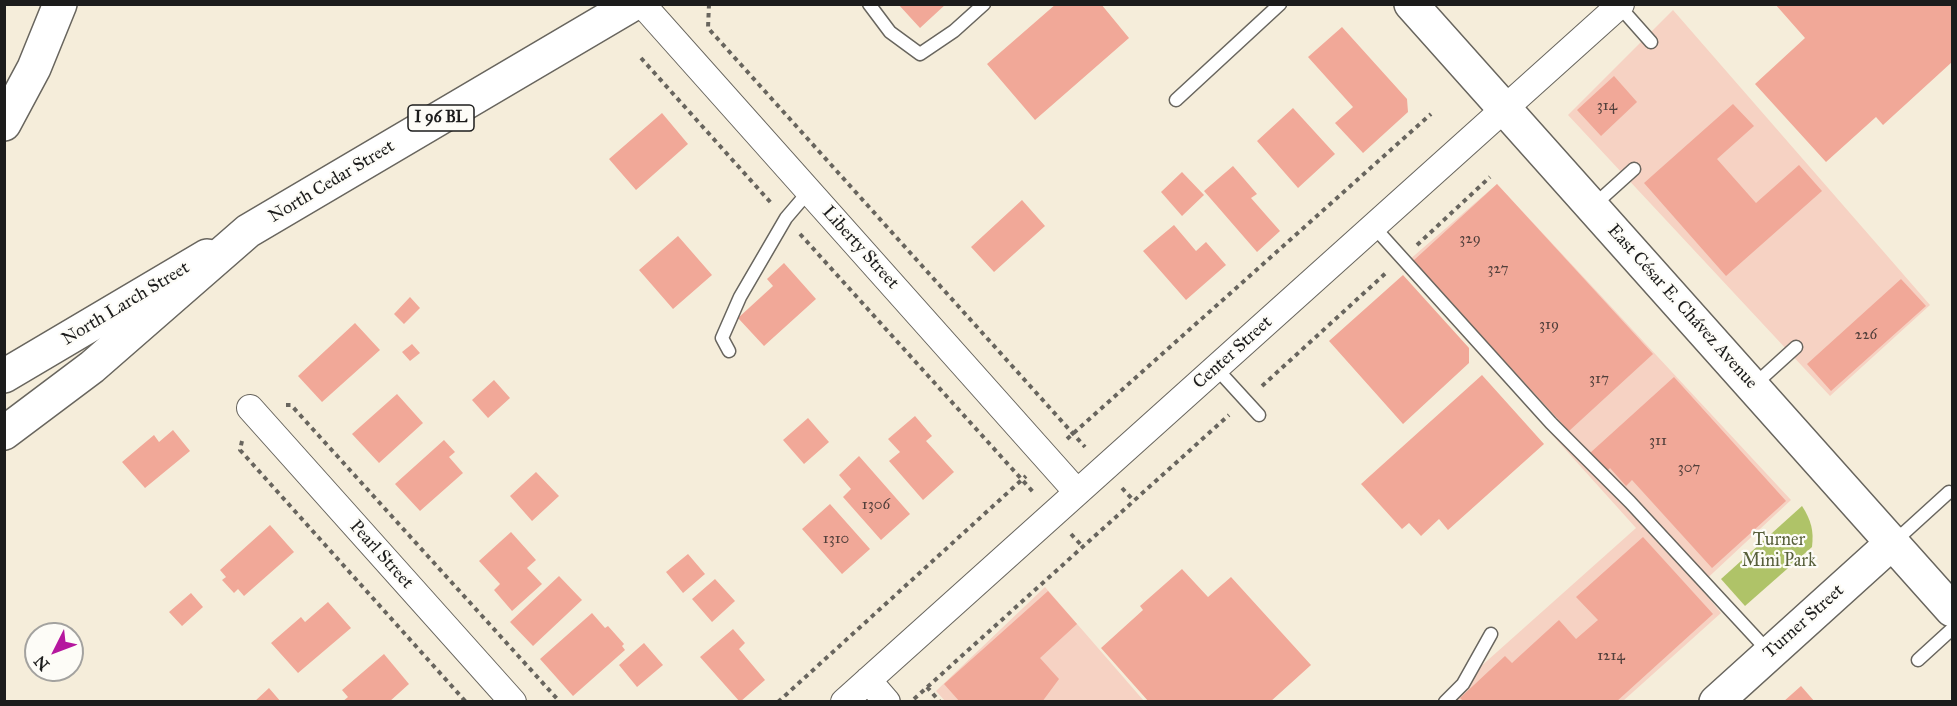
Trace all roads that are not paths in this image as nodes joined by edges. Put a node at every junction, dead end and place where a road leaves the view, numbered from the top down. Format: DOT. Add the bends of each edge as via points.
graph roads {
  1 [pos="60,4"];
  2 [pos="633,4"];
  3 [pos="642,4"];
  4 [pos="869,4"];
  5 [pos="984,4"];
  6 [pos="1280,4"];
  7 [pos="1411,4"];
  8 [pos="1620,5"];
  9 [pos="1651,42"];
  10 [pos="1176,100"];
  11 [pos="1505,109"];
  12 [pos="4,124"];
  13 [pos="1634,169"];
  14 [pos="809,191"];
  15 [pos="1592,207"];
  16 [pos="1374,228"];
  17 [pos="249,231"];
  18 [pos="1796,347"];
  19 [pos="729,351"];
  20 [pos="1216,368"];
  21 [pos="4,376"];
  22 [pos="1753,386"];
  23 [pos="250,408"];
  24 [pos="1259,415"];
  25 [pos="4,433"];
  26 [pos="1077,492"];
  27 [pos="1949,492"];
  28 [pos="1893,542"];
  29 [pos="1953,610"];
  30 [pos="1953,629"];
  31 [pos="1491,634"];
  32 [pos="1770,653"];
  33 [pos="1918,660"];
  34 [pos="868,680"];
  35 [pos="513,702"];
  36 [pos="844,702"];
  37 [pos="887,702"];
  38 [pos="1445,702"];
  39 [pos="1716,702"];
  1 -- 12 [label="main road" via="34,68"];
  2 -- 17 [label="main road, North Cedar Street / I 96 BL"];
  3 -- 14 [label="street, Liberty Street"];
  4 -- 5 [label="lane" via="890,32 920,54"];
  6 -- 10 [label="lane"];
  7 -- 11 [label="main road, East César E. Chávez Avenue"];
  8 -- 9 [label="lane"];
  8 -- 11 [label="street, Center Street"];
  11 -- 15 [label="main road, East César E. Chávez Avenue"];
  11 -- 16 [label="street, Center Street"];
  13 -- 15 [label="lane"];
  14 -- 19 [label="lane" via="786,218 740,297 723,331"];
  14 -- 26 [label="street, Liberty Street"];
  15 -- 22 [label="main road, East César E. Chávez Avenue"];
  16 -- 20 [label="street, Center Street"];
  16 -- 32 [label="lane" via="1551,423"];
  17 -- 21 [label="main road, North Larch Street"];
  17 -- 25 [label="main road, I 96 BL" via="92,368"];
  18 -- 22 [label="lane"];
  20 -- 24 [label="lane"];
  20 -- 26 [label="street, Center Street"];
  22 -- 28 [label="main road, East César E. Chávez Avenue"];
  23 -- 35 [label="street, Pearl Street"];
  26 -- 34 [label="street, Center Street"];
  27 -- 28 [label="lane"];
  28 -- 29 [label="main road, East César E. Chávez Avenue"];
  28 -- 32 [label="main road, Turner Street"];
  30 -- 33 [label="lane"];
  31 -- 38 [label="lane" via="1463,684"];
  32 -- 39 [label="main road, Turner Street"];
  34 -- 36 [label="street, Center Street"];
  34 -- 37 [label="street"];
}
